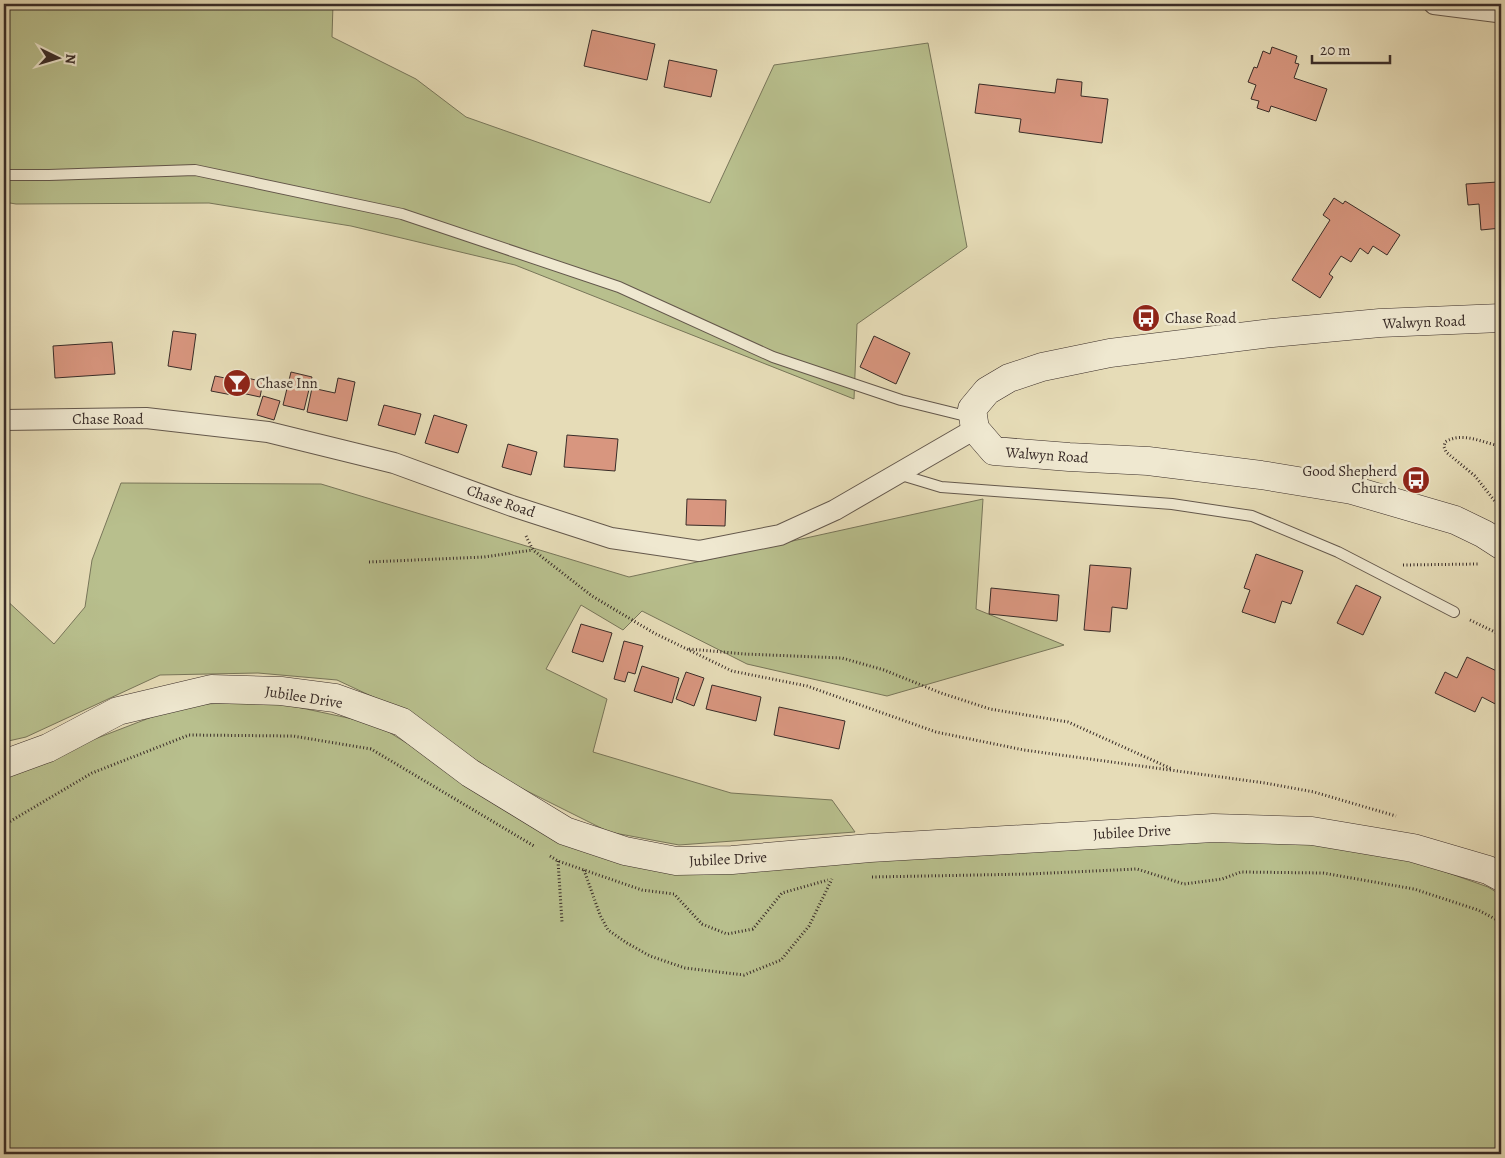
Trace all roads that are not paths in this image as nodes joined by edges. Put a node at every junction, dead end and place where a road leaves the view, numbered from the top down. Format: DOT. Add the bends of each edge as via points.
graph roads {
  1 [pos="1434,4"];
  2 [pos="1501,14"];
  3 [pos="4,175"];
  4 [pos="1501,318"];
  5 [pos="4,420"];
  6 [pos="974,423"];
  7 [pos="898,474"];
  8 [pos="1492,554"];
  9 [pos="1454,612"];
  10 [pos="4,764"];
  11 [pos="1501,877"];
  1 -- 2 [label="street"];
  3 -- 6 [label="lane" via="195,170 402,214 619,287 773,357"];
  4 -- 6 [label="main road, Walwyn Road" via="1370,324 1110,353 1042,367 1009,378 987,392 972,409"];
  5 -- 7 [label="street, Chase Road" via="146,418 268,432 394,463 611,538 699,551 780,535 835,510"];
  6 -- 7 [label="street, Chase Road"];
  6 -- 8 [label="main road, Walwyn Road" via="994,451 1148,461 1352,490 1455,520 1484,534"];
  7 -- 9 [label="lane" via="941,487 1172,504 1252,516 1338,552"];
  10 -- 11 [label="main road, Jubilee Drive" via="48,748 118,711 212,689 281,691 335,698 402,722 470,773 565,831 624,851 676,861 1213,828 1312,831 1413,848 1488,870"];
}
